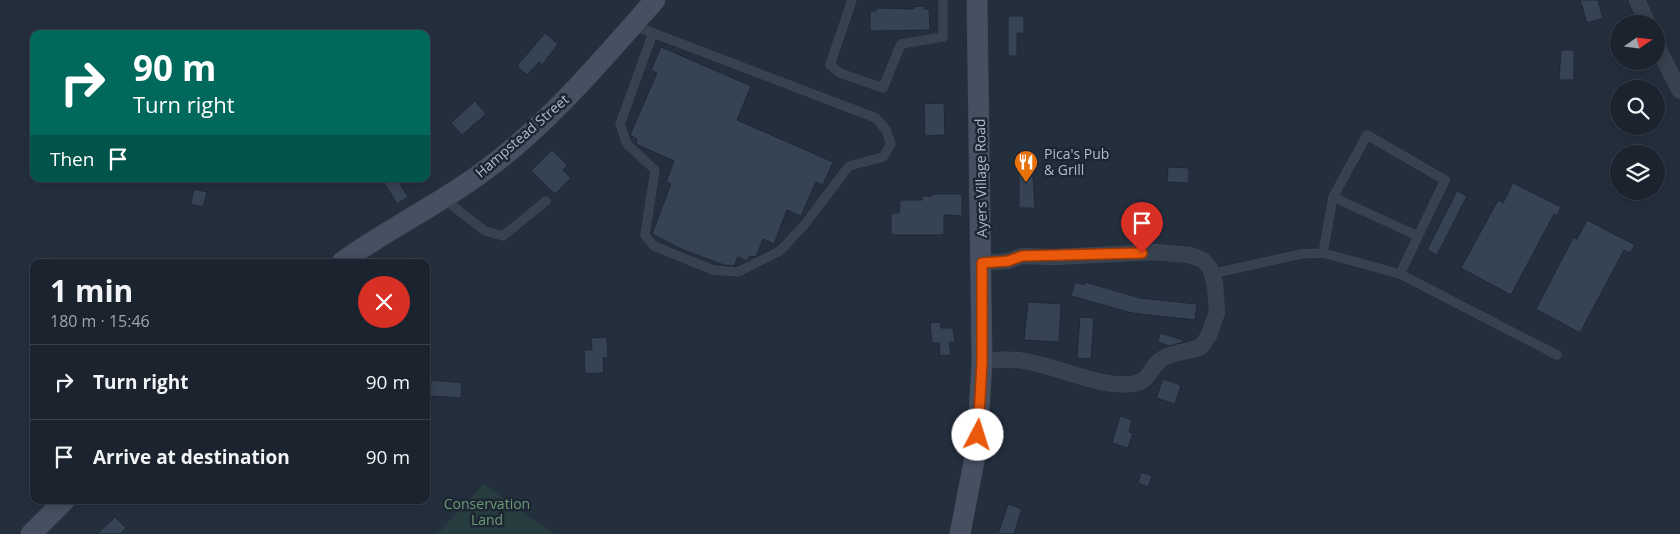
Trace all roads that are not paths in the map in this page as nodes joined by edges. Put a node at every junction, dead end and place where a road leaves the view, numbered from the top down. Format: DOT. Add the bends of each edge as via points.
graph roads {
  1 [pos="655,0"];
  2 [pos="852,0"];
  3 [pos="943,0"];
  4 [pos="977,0"];
  5 [pos="1637,0"];
  6 [pos="1644,15"];
  7 [pos="633,25"];
  8 [pos="653,33"];
  9 [pos="1665,62"];
  10 [pos="1680,91"];
  11 [pos="1334,197"];
  12 [pos="443,199"];
  13 [pos="546,201"];
  14 [pos="1418,236"];
  15 [pos="1322,253"];
  16 [pos="347,259"];
  17 [pos="982,263"];
  18 [pos="1211,274"];
  19 [pos="1400,274"];
  20 [pos="1556,355"];
  21 [pos="982,362"];
  22 [pos="61,504"];
  23 [pos="31,534"];
  24 [pos="960,534"];
  1 -- 7 [label="main road, Hampstead Street"];
  2 -- 3 [label="lane" via="830,65 840,73 883,88 901,44 943,37"];
  4 -- 17 [label="main road, Ayers Village Road"];
  5 -- 6 [label="street"];
  7 -- 8 [label="lane"];
  7 -- 12 [label="main road, Hampstead Street" via="531,131 495,163"];
  8 -- 8 [label="lane" via="876,118 886,130 890,144 883,157 849,166 780,251 738,272 713,270 654,246 645,235 655,170 628,144 620,124"];
  9 -- 10 [label="street"];
  11 -- 14 [label="lane"];
  11 -- 14 [label="lane" via="1367,135 1445,180"];
  11 -- 15 [label="lane"];
  12 -- 13 [label="lane" via="485,231 503,236"];
  12 -- 16 [label="main road, Hampstead Street"];
  14 -- 19 [label="lane"];
  15 -- 18 [label="lane" via="1302,254"];
  15 -- 19 [label="lane"];
  17 -- 18 [label="street" via="1008,261 1022,256 1156,252 1190,255 1204,260"];
  17 -- 21 [label="main road, Ayers Village Road"];
  18 -- 21 [label="street" via="1217,312 1201,348 1164,358 1145,380 1136,384 1112,383 1008,359"];
  19 -- 20 [label="lane"];
  21 -- 24 [label="main road, Ayers Village Road" via="977,446"];
  22 -- 23 [label="main road"];
}
